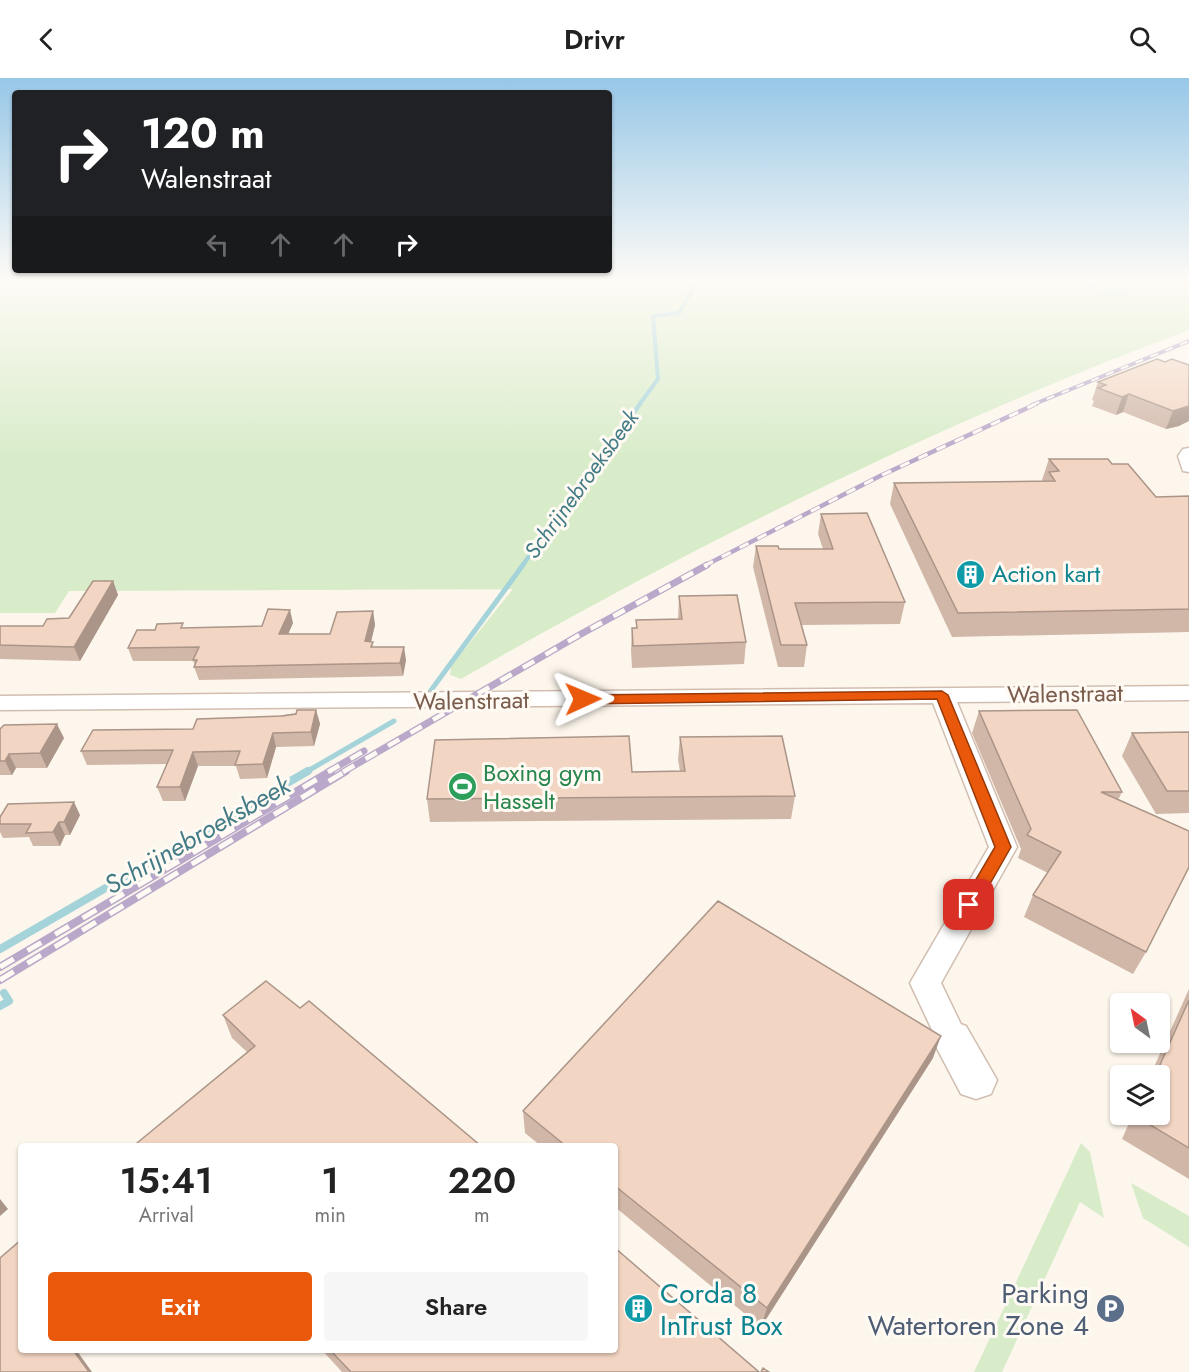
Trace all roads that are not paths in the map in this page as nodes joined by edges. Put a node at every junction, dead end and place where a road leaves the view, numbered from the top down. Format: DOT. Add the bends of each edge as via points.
graph roads {
  1 [pos="1189,453"];
  2 [pos="1189,466"];
  3 [pos="1189,693"];
  4 [pos="942,695"];
  5 [pos="0,703"];
  6 [pos="952,1039"];
  7 [pos="976,1080"];
  1 -- 2 [label="street"];
  3 -- 4 [label="street, Walenstraat"];
  4 -- 5 [label="street, Walenstraat"];
  4 -- 6 [label="street" via="1003,847 925,983"];
  6 -- 7 [label="street"];
}
